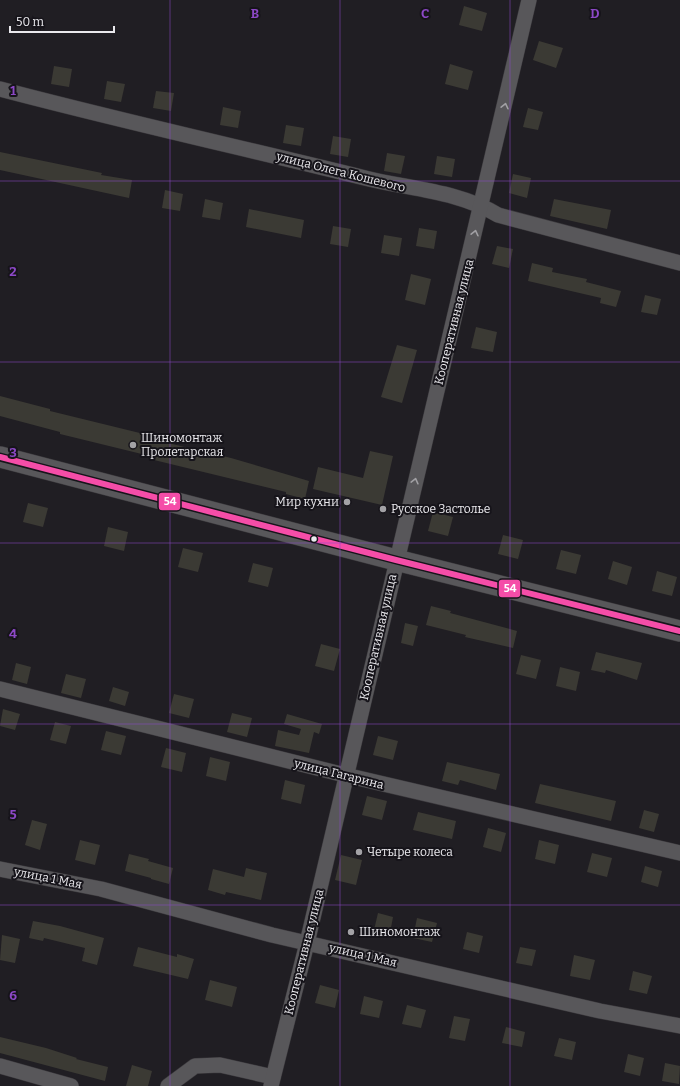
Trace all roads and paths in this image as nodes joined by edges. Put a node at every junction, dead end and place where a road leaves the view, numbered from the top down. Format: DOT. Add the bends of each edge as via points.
graph roads {
  1 [pos="529,0"];
  2 [pos="0,89"];
  3 [pos="482,205"];
  4 [pos="680,263"];
  5 [pos="0,458"];
  6 [pos="396,560"];
  7 [pos="680,631"];
  8 [pos="0,689"];
  9 [pos="345,775"];
  10 [pos="680,853"];
  11 [pos="0,869"];
  12 [pos="307,943"];
  13 [pos="680,1026"];
  14 [pos="0,1066"];
  15 [pos="272,1082"];
  16 [pos="71,1086"];
  17 [pos="168,1086"];
  3 -- 1 [label="street, Кооперативная улица, one-way"];
  2 -- 3 [label="street, улица Олега Кошевого"];
  3 -- 4 [label="street, улица Олега Кошевого" via="498,215"];
  6 -- 3 [label="street, Кооперативная улица, one-way"];
  5 -- 6 [label="main road"];
  6 -- 7 [label="main road"];
  6 -- 9 [label="street, Кооперативная улица"];
  8 -- 9 [label="street, улица Гагарина"];
  9 -- 10 [label="street, улица Гагарина"];
  9 -- 12 [label="street, Кооперативная улица"];
  11 -- 12 [label="street, улица 1 Мая" via="100,889"];
  12 -- 13 [label="street, улица 1 Мая" via="600,1011"];
  12 -- 15 [label="street, Кооперативная улица"];
  14 -- 16 [label="street"];
  15 -- 17 [label="street" via="220,1065 195,1066"];
}
